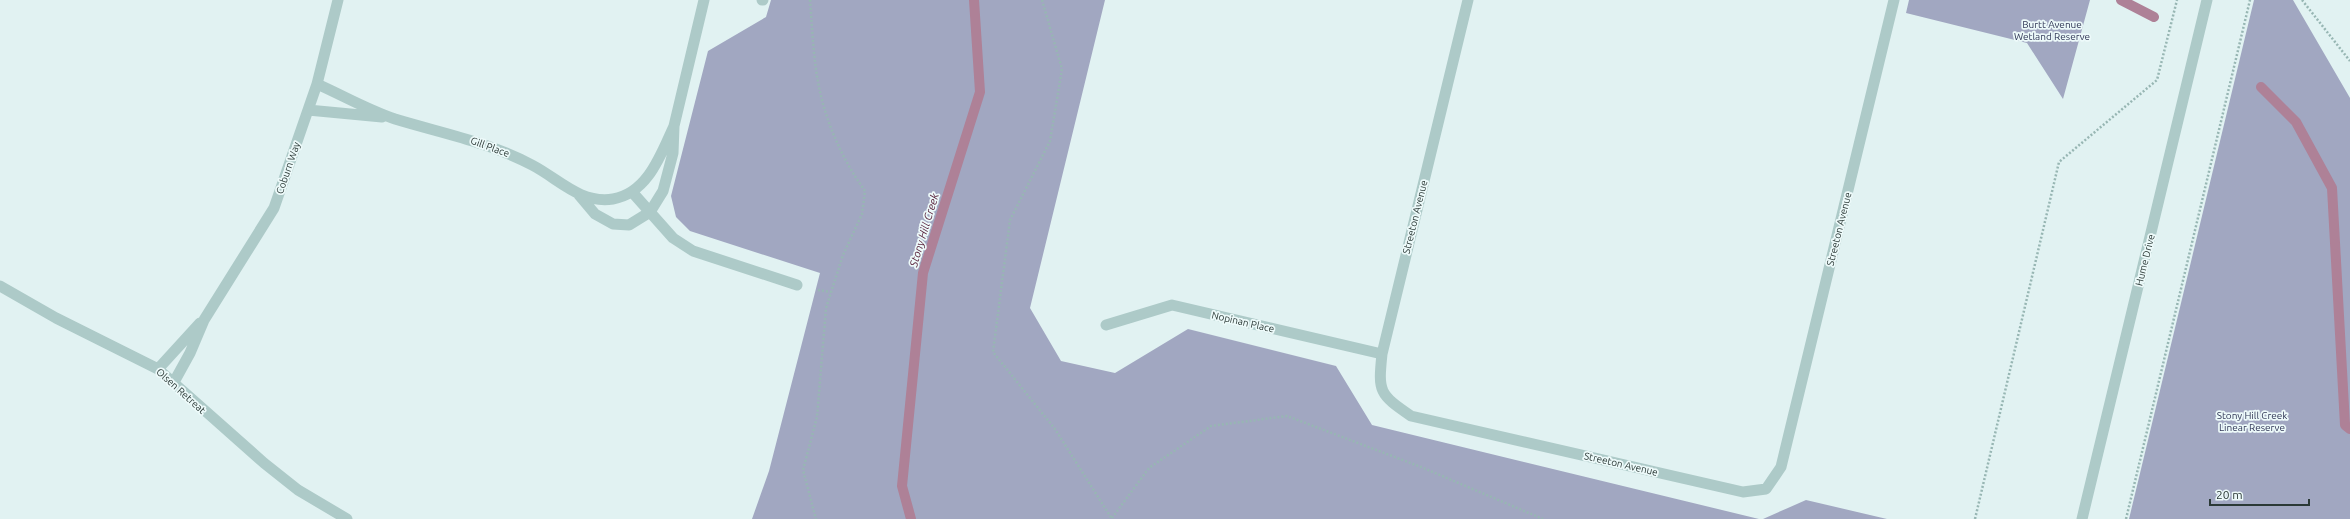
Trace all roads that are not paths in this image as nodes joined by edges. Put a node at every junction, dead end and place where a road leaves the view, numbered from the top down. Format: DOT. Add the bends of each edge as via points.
graph roads {
  1 [pos="338,0"];
  2 [pos="704,0"];
  3 [pos="1468,0"];
  4 [pos="1894,0"];
  5 [pos="2207,0"];
  6 [pos="317,84"];
  7 [pos="308,110"];
  8 [pos="393,118"];
  9 [pos="674,126"];
  10 [pos="633,193"];
  11 [pos="579,195"];
  12 [pos="650,212"];
  13 [pos="797,285"];
  14 [pos="0,286"];
  15 [pos="204,320"];
  16 [pos="1106,324"];
  17 [pos="1382,354"];
  18 [pos="158,368"];
  19 [pos="174,382"];
  20 [pos="347,519"];
  21 [pos="2082,519"];
  1 -- 6 [label="street, Coburn Way"];
  2 -- 9 [label="street, Gill Place"];
  3 -- 17 [label="street, Streeton Avenue"];
  4 -- 17 [label="street, Streeton Avenue" via="1781,467 1766,489 1743,492 1411,416 1390,402 1379,384"];
  5 -- 21 [label="street, Hume Drive"];
  6 -- 7 [label="street, Coburn Way"];
  6 -- 8 [label="street, Gill Place"];
  7 -- 8 [label="street, Gill Place"];
  7 -- 15 [label="street, Coburn Way" via="274,208"];
  8 -- 11 [label="street, Gill Place" via="495,147 533,165"];
  9 -- 10 [label="street, Gill Place" via="654,168"];
  9 -- 12 [label="street, Gill Place" via="673,153 663,191"];
  10 -- 11 [label="street, Gill Place" via="614,199 596,200"];
  10 -- 12 [label="street"];
  11 -- 12 [label="street, Gill Place" via="595,214 614,224 629,225"];
  12 -- 13 [label="street" via="673,238 693,251"];
  14 -- 18 [label="street, Olsen Retreat" via="56,318"];
  15 -- 18 [label="street, Coburn Way"];
  15 -- 19 [label="street, Coburn Way"];
  16 -- 17 [label="street, Nopinan Place" via="1172,305"];
  18 -- 19 [label="street, Olsen Retreat"];
  19 -- 20 [label="street, Olsen Retreat" via="201,409 298,490"];
}
